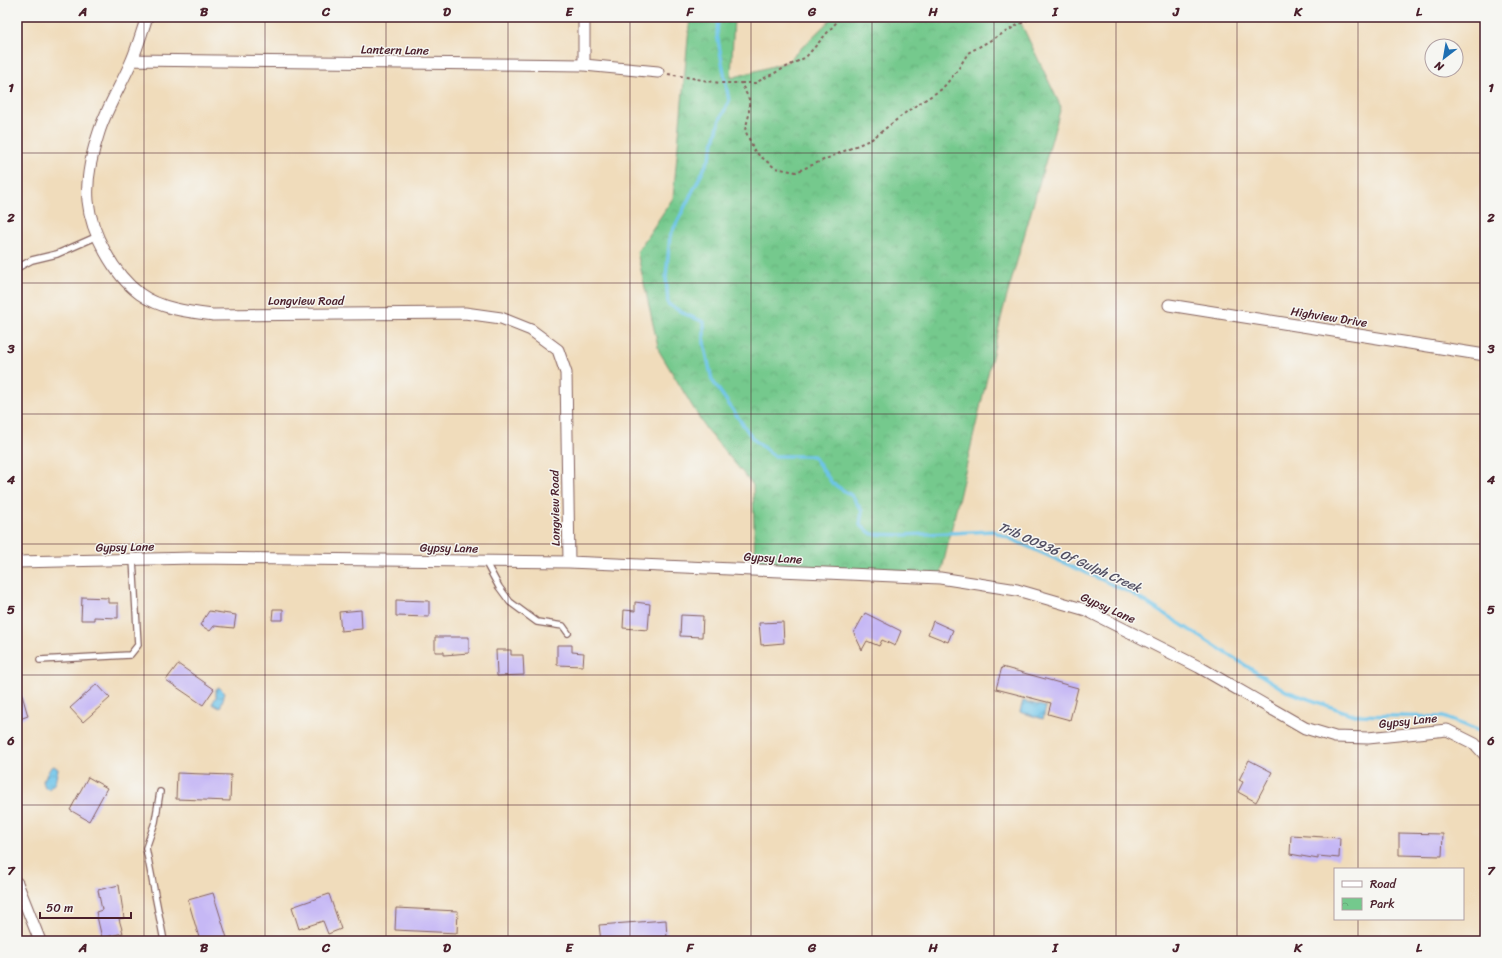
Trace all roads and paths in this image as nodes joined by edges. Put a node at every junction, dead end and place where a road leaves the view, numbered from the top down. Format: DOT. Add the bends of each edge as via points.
graph roads {
  1 [pos="147,17"];
  2 [pos="584,17"];
  3 [pos="841,17"];
  4 [pos="1032,17"];
  5 [pos="132,60"];
  6 [pos="584,65"];
  7 [pos="658,72"];
  8 [pos="741,83"];
  9 [pos="98,236"];
  10 [pos="17,268"];
  11 [pos="1169,305"];
  12 [pos="1485,355"];
  13 [pos="133,559"];
  14 [pos="485,561"];
  15 [pos="17,562"];
  16 [pos="569,562"];
  17 [pos="568,633"];
  18 [pos="40,660"];
  19 [pos="1485,755"];
  20 [pos="160,792"];
  21 [pos="17,883"];
  22 [pos="40,941"];
  23 [pos="164,941"];
  1 -- 5 [label="street, Longview Road"];
  2 -- 6 [label="street"];
  3 -- 8 [label="path" via="806,57 755,83"];
  4 -- 8 [label="path" via="968,53 942,89 909,110 872,139 796,172 775,168 756,152 745,130 749,115 748,99"];
  5 -- 6 [label="street, Lantern Lane"];
  5 -- 9 [label="street, Longview Road" via="99,132 88,177 90,215"];
  6 -- 7 [label="street, Lantern Lane"];
  7 -- 8 [label="path" via="720,83"];
  9 -- 10 [label="lane"];
  9 -- 16 [label="street, Longview Road" via="110,262 140,294 181,310 213,315 465,313 501,318 531,330 558,350 566,374"];
  11 -- 12 [label="street, Highview Drive"];
  13 -- 14 [label="street, Gypsy Lane"];
  13 -- 15 [label="street, Gypsy Lane"];
  13 -- 18 [label="lane" via="138,645 130,655"];
  14 -- 16 [label="street, Gypsy Lane"];
  14 -- 17 [label="lane" via="510,602 537,622 563,626"];
  16 -- 19 [label="street, Gypsy Lane" via="940,578 1017,590 1086,610 1199,667 1305,728 1335,737 1368,738 1446,730 1475,744"];
  20 -- 23 [label="lane" via="155,822 146,848"];
  21 -- 22 [label="street"];
}
